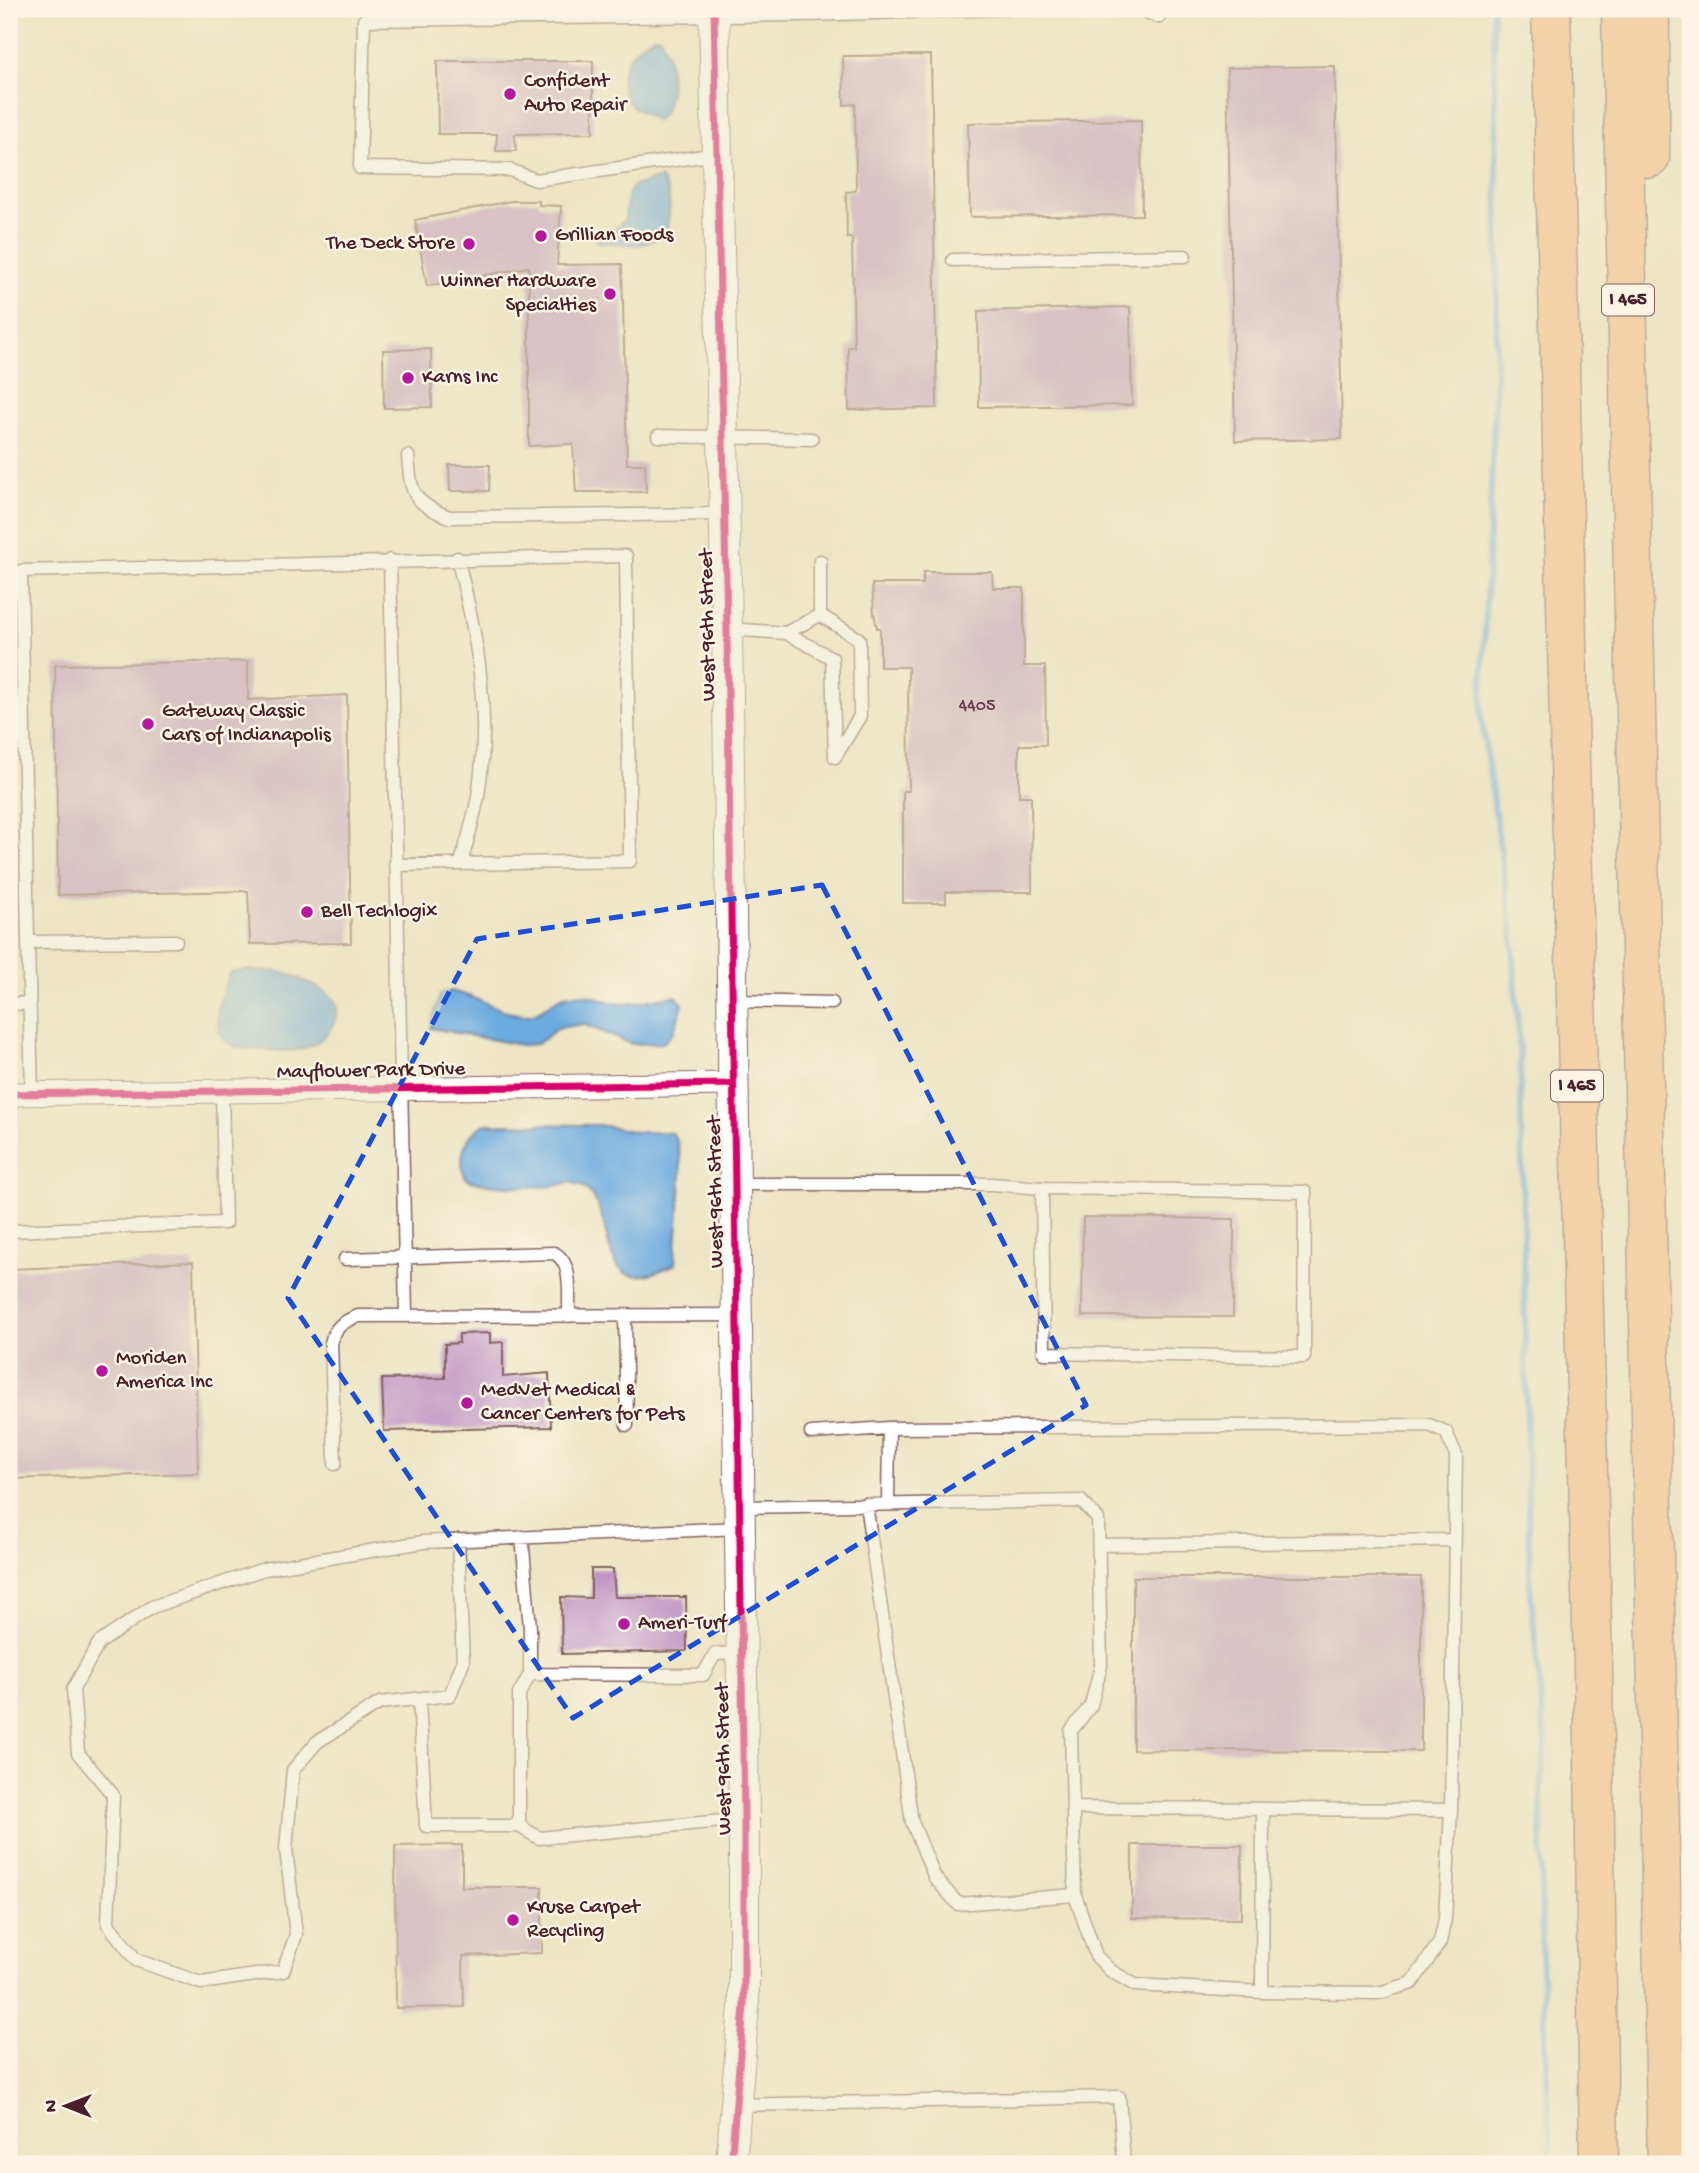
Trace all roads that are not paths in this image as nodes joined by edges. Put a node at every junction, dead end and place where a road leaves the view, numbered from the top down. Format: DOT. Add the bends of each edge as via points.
graph roads {
  1 [pos="952,9"];
  2 [pos="1005,9"];
  3 [pos="1138,9"];
  4 [pos="1163,9"];
  5 [pos="1528,9"];
  6 [pos="1551,9"];
  7 [pos="1621,9"];
  8 [pos="1650,9"];
  9 [pos="714,12"];
  10 [pos="502,13"];
  11 [pos="717,154"];
  12 [pos="1185,256"];
  13 [pos="953,260"];
  14 [pos="1560,431"];
  15 [pos="658,436"];
  16 [pos="723,436"];
  17 [pos="812,439"];
  18 [pos="408,456"];
  19 [pos="724,514"];
  20 [pos="457,558"];
  21 [pos="390,560"];
  22 [pos="820,561"];
  23 [pos="1635,590"];
  24 [pos="15,610"];
  25 [pos="820,615"];
  26 [pos="727,629"];
  27 [pos="786,633"];
  28 [pos="461,863"];
  29 [pos="395,865"];
  30 [pos="176,941"];
  31 [pos="28,942"];
  32 [pos="732,1001"];
  33 [pos="30,1003"];
  34 [pos="832,1003"];
  35 [pos="9,1004"];
  36 [pos="733,1084"];
  37 [pos="399,1088"];
  38 [pos="222,1091"];
  39 [pos="18,1094"];
  40 [pos="9,1146"];
  41 [pos="735,1184"];
  42 [pos="1042,1188"];
  43 [pos="9,1231"];
  44 [pos="404,1257"];
  45 [pos="345,1259"];
  46 [pos="406,1315"];
  47 [pos="625,1315"];
  48 [pos="737,1315"];
  49 [pos="569,1316"];
  50 [pos="627,1425"];
  51 [pos="889,1428"];
  52 [pos="811,1433"];
  53 [pos="335,1464"];
  54 [pos="866,1504"];
  55 [pos="888,1504"];
  56 [pos="740,1518"];
  57 [pos="522,1537"];
  58 [pos="458,1540"];
  59 [pos="1454,1540"];
  60 [pos="1099,1545"];
  61 [pos="741,1653"];
  62 [pos="530,1675"];
  63 [pos="419,1699"];
  64 [pos="1074,1808"];
  65 [pos="1451,1811"];
  66 [pos="1263,1812"];
  67 [pos="744,1819"];
  68 [pos="519,1826"];
  69 [pos="1075,1895"];
  70 [pos="1262,1992"];
  71 [pos="736,2105"];
  72 [pos="732,2164"];
  73 [pos="1124,2164"];
  74 [pos="1599,2164"];
  75 [pos="1667,2164"];
  1 -- 2 [label="lane"];
  1 -- 9 [label="lane"];
  3 -- 4 [label="lane" via="1159,17"];
  5 -- 14 [label="highway"];
  6 -- 14 [label="highway, I 465"];
  7 -- 23 [label="highway, I 465"];
  8 -- 23 [label="highway" via="1650,231"];
  9 -- 10 [label="lane"];
  9 -- 11 [label="street, West 96th Street"];
  10 -- 11 [label="lane" via="364,20 360,168 510,170 536,180"];
  11 -- 16 [label="street, West 96th Street"];
  12 -- 13 [label="lane"];
  14 -- 74 [label="highway, I 465" via="1593,1668"];
  15 -- 16 [label="lane"];
  16 -- 17 [label="lane"];
  16 -- 19 [label="street, West 96th Street"];
  18 -- 19 [label="lane" via="413,495 426,508 449,517"];
  19 -- 26 [label="street, West 96th Street"];
  20 -- 21 [label="lane"];
  20 -- 28 [label="lane" via="480,666 484,736 478,797"];
  20 -- 28 [label="lane" via="626,556 630,847 630,861"];
  21 -- 24 [label="lane" via="21,571"];
  21 -- 29 [label="lane"];
  22 -- 25 [label="lane"];
  23 -- 75 [label="highway, I 465"];
  24 -- 31 [label="lane"];
  25 -- 27 [label="lane"];
  25 -- 27 [label="lane" via="859,639 860,716 835,757 832,659"];
  26 -- 27 [label="lane"];
  26 -- 32 [label="street, West 96th Street"];
  28 -- 29 [label="lane"];
  29 -- 37 [label="lane"];
  30 -- 31 [label="lane"];
  31 -- 33 [label="lane"];
  32 -- 34 [label="lane"];
  32 -- 36 [label="street, West 96th Street"];
  33 -- 35 [label="lane"];
  33 -- 39 [label="lane"];
  36 -- 37 [label="street, Mayflower Park Drive"];
  36 -- 41 [label="street, West 96th Street"];
  37 -- 38 [label="street, Mayflower Park Drive"];
  37 -- 44 [label="lane"];
  38 -- 39 [label="street, Mayflower Park Drive"];
  38 -- 43 [label="lane" via="225,1223"];
  39 -- 40 [label="lane"];
  41 -- 42 [label="lane"];
  41 -- 48 [label="street, West 96th Street"];
  42 -- 42 [label="lane" via="1044,1353 1304,1357 1305,1192"];
  44 -- 45 [label="lane"];
  44 -- 46 [label="lane"];
  44 -- 49 [label="lane" via="554,1253 566,1265"];
  46 -- 49 [label="lane"];
  46 -- 53 [label="lane" via="358,1316 342,1322 333,1333"];
  47 -- 48 [label="lane"];
  47 -- 49 [label="lane"];
  47 -- 50 [label="lane"];
  48 -- 56 [label="street, West 96th Street"];
  51 -- 52 [label="lane"];
  51 -- 55 [label="lane"];
  51 -- 59 [label="lane" via="1429,1425 1446,1432 1455,1455"];
  54 -- 55 [label="lane"];
  54 -- 56 [label="lane"];
  54 -- 69 [label="lane" via="912,1822 935,1878 958,1904"];
  55 -- 60 [label="lane" via="1081,1501 1098,1519"];
  56 -- 57 [label="lane"];
  56 -- 61 [label="street, West 96th Street"];
  57 -- 58 [label="lane"];
  57 -- 62 [label="lane"];
  58 -- 63 [label="lane" via="463,1662 450,1695"];
  58 -- 63 [label="lane" via="264,1569 152,1607 99,1643 73,1689 78,1753 113,1795 108,1924 136,1960 201,1983 283,1971 296,1936 286,1849 293,1770 317,1742 380,1703"];
  59 -- 60 [label="lane"];
  59 -- 65 [label="lane"];
  60 -- 64 [label="lane" via="1101,1666 1091,1705 1071,1731"];
  61 -- 62 [label="lane" via="715,1654 703,1675"];
  61 -- 67 [label="street, West 96th Street"];
  62 -- 68 [label="lane" via="519,1694"];
  63 -- 68 [label="lane" via="426,1825"];
  64 -- 66 [label="lane"];
  64 -- 69 [label="lane"];
  65 -- 66 [label="lane"];
  65 -- 70 [label="lane" via="1440,1942 1412,1983 1378,1993"];
  66 -- 70 [label="lane"];
  67 -- 68 [label="lane" via="539,1838"];
  67 -- 71 [label="street, West 96th Street" via="744,2006"];
  69 -- 70 [label="lane" via="1096,1956 1135,1985"];
  71 -- 72 [label="street, West 96th Street"];
  71 -- 73 [label="lane" via="1119,2097"];
}
